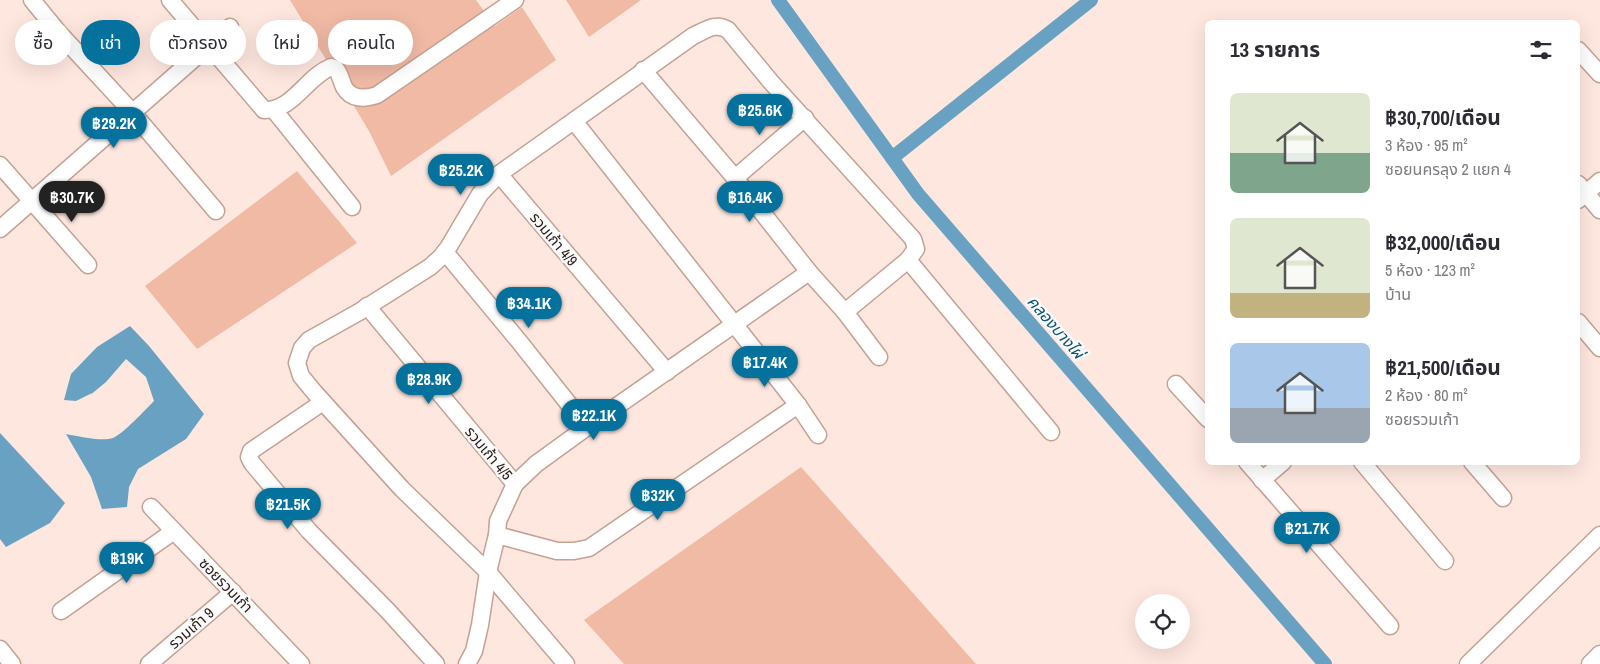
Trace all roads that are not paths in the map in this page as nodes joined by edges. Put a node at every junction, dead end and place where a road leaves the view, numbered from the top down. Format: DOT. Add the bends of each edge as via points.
graph roads {
  1 [pos="32,0"];
  2 [pos="170,0"];
  3 [pos="515,0"];
  4 [pos="187,20"];
  5 [pos="1580,52"];
  6 [pos="187,65"];
  7 [pos="225,65"];
  8 [pos="644,70"];
  9 [pos="1600,74"];
  10 [pos="274,110"];
  11 [pos="132,112"];
  12 [pos="805,118"];
  13 [pos="574,121"];
  14 [pos="0,165"];
  15 [pos="499,174"];
  16 [pos="735,178"];
  17 [pos="1600,181"];
  18 [pos="1580,192"];
  19 [pos="32,201"];
  20 [pos="352,207"];
  21 [pos="1600,210"];
  22 [pos="216,211"];
  23 [pos="0,229"];
  24 [pos="445,252"];
  25 [pos="908,260"];
  26 [pos="88,265"];
  27 [pos="809,272"];
  28 [pos="367,306"];
  29 [pos="845,312"];
  30 [pos="1580,324"];
  31 [pos="736,325"];
  32 [pos="1600,348"];
  33 [pos="879,356"];
  34 [pos="667,372"];
  35 [pos="1176,384"];
  36 [pos="323,402"];
  37 [pos="798,404"];
  38 [pos="1205,416"];
  39 [pos="587,426"];
  40 [pos="1051,432"];
  41 [pos="818,435"];
  42 [pos="1250,465"];
  43 [pos="1280,465"];
  44 [pos="1365,465"];
  45 [pos="1475,465"];
  46 [pos="1262,480"];
  47 [pos="514,484"];
  48 [pos="1503,498"];
  49 [pos="151,507"];
  50 [pos="174,531"];
  51 [pos="1600,534"];
  52 [pos="497,535"];
  53 [pos="1445,561"];
  54 [pos="488,572"];
  55 [pos="233,592"];
  56 [pos="61,611"];
  57 [pos="1390,626"];
  58 [pos="0,649"];
  59 [pos="1600,654"];
  60 [pos="12,664"];
  61 [pos="149,664"];
  62 [pos="301,664"];
  63 [pos="436,664"];
  64 [pos="467,664"];
  65 [pos="566,664"];
  66 [pos="1468,664"];
  67 [pos="1590,664"];
  1 -- 11 [label="street"];
  2 -- 4 [label="street"];
  3 -- 10 [label="street" via="377,94 368,98 352,96 336,68 331,67 316,75 287,103"];
  5 -- 9 [label="street"];
  6 -- 11 [label="street"];
  7 -- 10 [label="street" via="264,110"];
  8 -- 12 [label="street" via="693,36 722,25"];
  8 -- 13 [label="street"];
  8 -- 16 [label="street"];
  10 -- 20 [label="street"];
  11 -- 19 [label="street"];
  11 -- 22 [label="street"];
  12 -- 16 [label="street"];
  12 -- 25 [label="street" via="913,239 916,249"];
  13 -- 15 [label="street"];
  13 -- 31 [label="street"];
  14 -- 19 [label="street"];
  15 -- 24 [label="street" via="480,194"];
  15 -- 34 [label="street, รวมเก้า 4/9"];
  16 -- 27 [label="street"];
  17 -- 18 [label="street"];
  18 -- 21 [label="street"];
  19 -- 23 [label="street"];
  19 -- 26 [label="street"];
  24 -- 28 [label="street" via="430,266"];
  24 -- 39 [label="street"];
  25 -- 29 [label="street"];
  25 -- 40 [label="street"];
  27 -- 29 [label="street"];
  27 -- 31 [label="street"];
  28 -- 36 [label="street" via="309,340 298,355 301,376"];
  28 -- 47 [label="street, รวมเก้า 4/5"];
  29 -- 33 [label="street"];
  30 -- 32 [label="street"];
  31 -- 34 [label="street"];
  31 -- 37 [label="street"];
  34 -- 39 [label="street"];
  35 -- 38 [label="street"];
  36 -- 54 [label="street" via="402,489"];
  36 -- 63 [label="street" via="251,451 249,457 309,531"];
  37 -- 41 [label="street"];
  37 -- 52 [label="street" via="589,548 557,551"];
  39 -- 47 [label="street"];
  42 -- 46 [label="street"];
  43 -- 46 [label="street"];
  44 -- 53 [label="street"];
  45 -- 48 [label="street"];
  46 -- 57 [label="street"];
  47 -- 52 [label="street" via="498,520"];
  49 -- 50 [label="street, ซอยรวมเก้า"];
  50 -- 55 [label="street, ซอยรวมเก้า"];
  50 -- 56 [label="street"];
  51 -- 66 [label="street"];
  52 -- 54 [label="street"];
  54 -- 64 [label="street" via="480,625 474,651"];
  54 -- 65 [label="street"];
  55 -- 61 [label="street, รวมเก้า 9"];
  55 -- 62 [label="street, ซอยรวมเก้า"];
  58 -- 60 [label="street"];
  59 -- 67 [label="street"];
}
